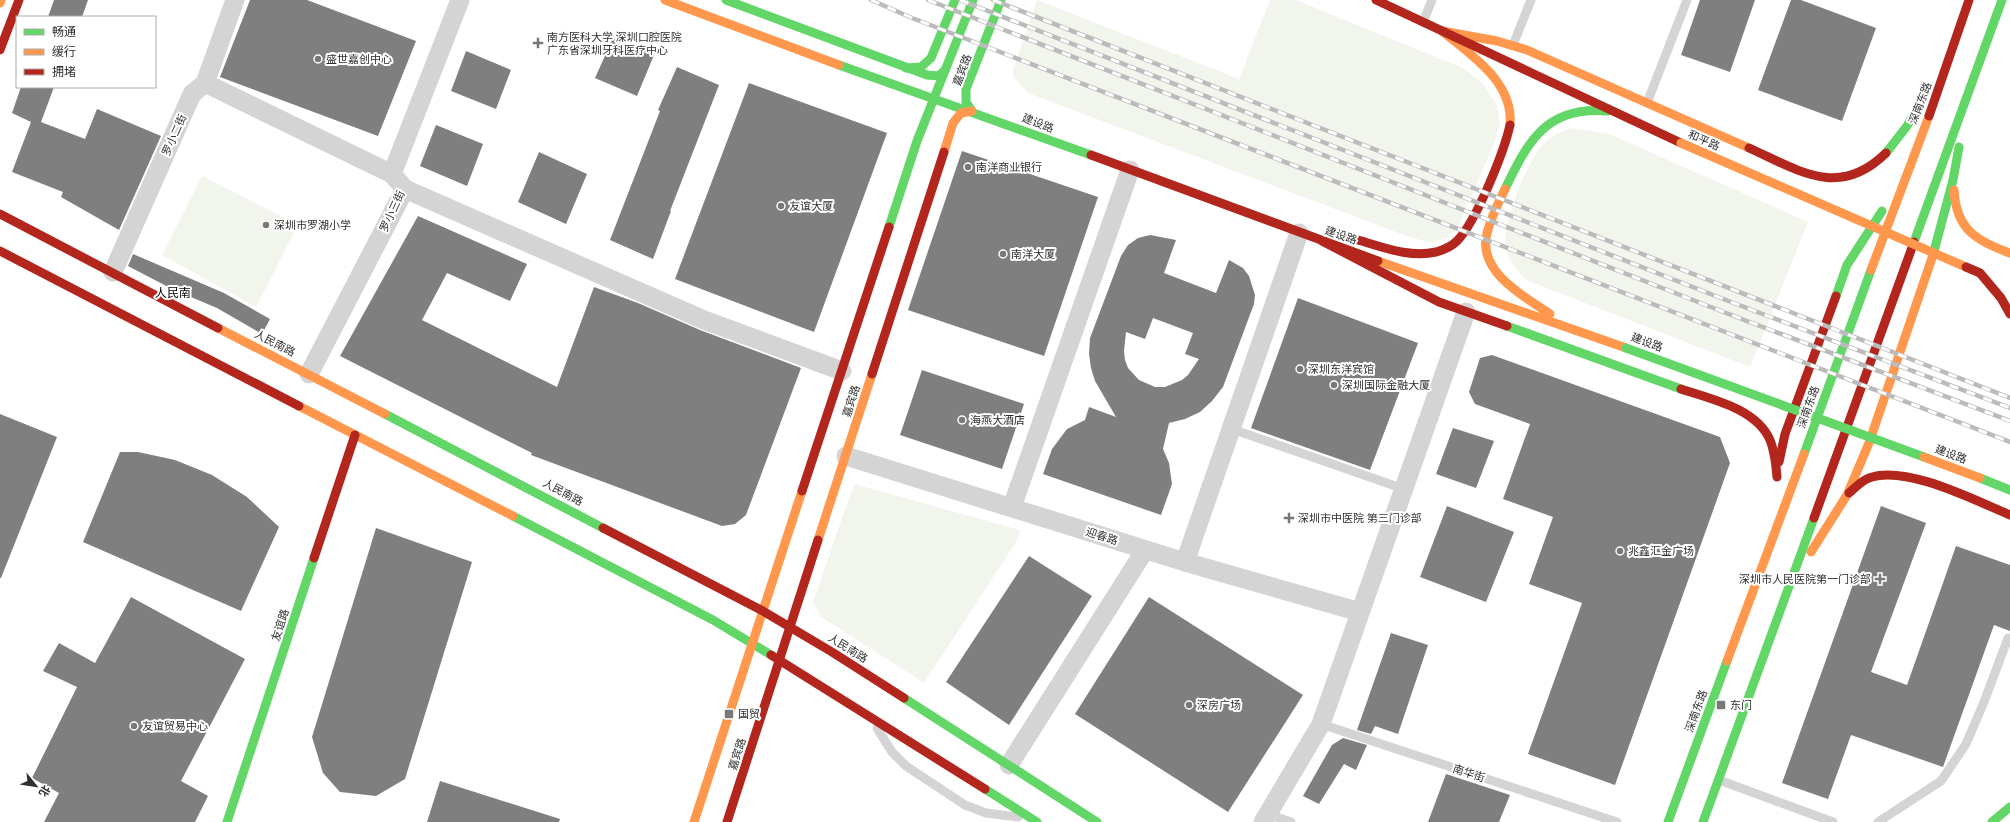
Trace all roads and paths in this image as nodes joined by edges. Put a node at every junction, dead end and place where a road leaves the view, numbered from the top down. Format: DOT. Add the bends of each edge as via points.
graph roads {
  1 [pos="19,0"];
  2 [pos="235,0"];
  3 [pos="460,0"];
  4 [pos="666,0"];
  5 [pos="726,0"];
  6 [pos="955,0"];
  7 [pos="973,0"];
  8 [pos="1001,0"];
  9 [pos="1376,0"];
  10 [pos="1432,0"];
  11 [pos="1531,0"];
  12 [pos="1687,0"];
  13 [pos="1969,0"];
  14 [pos="2002,0"];
  15 [pos="1423,22"];
  16 [pos="1959,28"];
  17 [pos="1442,31"];
  18 [pos="1513,45"];
  19 [pos="0,50"];
  20 [pos="906,68"];
  21 [pos="945,70"];
  22 [pos="205,83"];
  23 [pos="1969,89"];
  24 [pos="933,98"];
  25 [pos="1648,103"];
  26 [pos="972,111"];
  27 [pos="1615,112"];
  28 [pos="1130,170"];
  29 [pos="392,174"];
  30 [pos="1906,174"];
  31 [pos="1953,180"];
  32 [pos="405,189"];
  33 [pos="0,214"];
  34 [pos="1267,221"];
  35 [pos="1299,233"];
  36 [pos="1329,233"];
  37 [pos="1352,239"];
  38 [pos="1322,241"];
  39 [pos="0,252"];
  40 [pos="2010,254"];
  41 [pos="0,255"];
  42 [pos="10,257"];
  43 [pos="113,272"];
  44 [pos="1466,312"];
  45 [pos="2010,314"];
  46 [pos="1570,329"];
  47 [pos="842,371"];
  48 [pos="309,374"];
  49 [pos="1232,429"];
  50 [pos="355,435"];
  51 [pos="846,456"];
  52 [pos="1404,489"];
  53 [pos="2010,490"];
  54 [pos="1847,495"];
  55 [pos="1012,507"];
  56 [pos="1771,514"];
  57 [pos="2010,515"];
  58 [pos="1145,550"];
  59 [pos="1765,558"];
  60 [pos="1184,562"];
  61 [pos="1791,581"];
  62 [pos="763,611"];
  63 [pos="1360,612"];
  64 [pos="790,628"];
  65 [pos="2010,639"];
  66 [pos="752,643"];
  67 [pos="780,660"];
  68 [pos="870,717"];
  69 [pos="1321,724"];
  70 [pos="1008,765"];
  71 [pos="1719,780"];
  72 [pos="2010,807"];
  73 [pos="1266,818"];
  74 [pos="1035,821"];
  75 [pos="227,822"];
  76 [pos="694,822"];
  77 [pos="727,822"];
  78 [pos="1097,822"];
  79 [pos="1291,822"];
  80 [pos="1616,822"];
  81 [pos="1668,822"];
  82 [pos="1703,822"];
  83 [pos="1833,822"];
  84 [pos="1878,822"];
  85 [pos="1992,822"];
  1 -- 19 [label="main road"];
  2 -- 22 [label="street, 罗小二街"];
  3 -- 29 [label="street, 罗小三街"];
  4 -- 24 [label="main road, 建设路" via="877,80"];
  5 -- 20 [label="main road"];
  6 -- 20 [label="main road" via="928,62 921,67"];
  7 -- 21 [label="main road, 嘉宾路"];
  8 -- 26 [label="main road, 嘉宾路" via="966,89 966,102"];
  9 -- 15 [label="main road, 和平路"];
  10 -- 15 [label="lane"];
  11 -- 18 [label="lane"];
  12 -- 25 [label="lane"];
  13 -- 16 [label="main road, 深南东路"];
  14 -- 23 [label="main road"];
  15 -- 17 [label="main road, 和平路"];
  16 -- 25 [label="main road" via="1909,124 1884,156 1859,173 1837,179 1820,177 1796,169"];
  16 -- 30 [label="main road, 深南东路"];
  17 -- 18 [label="main road"];
  17 -- 27 [label="main road, 和平路"];
  17 -- 37 [label="main road" via="1500,85 1510,111 1510,127 1470,226 1458,240 1447,247 1435,252 1418,254"];
  18 -- 25 [label="main road"];
  20 -- 21 [label="main road" via="933,77"];
  21 -- 24 [label="main road, 嘉宾路"];
  22 -- 29 [label="street"];
  22 -- 43 [label="street, 罗小二街" via="192,94"];
  23 -- 31 [label="main road"];
  23 -- 61 [label="main road"];
  24 -- 26 [label="main road, 建设路"];
  24 -- 47 [label="main road, 嘉宾路"];
  26 -- 28 [label="main road, 建设路"];
  26 -- 51 [label="main road, 嘉宾路" via="961,113 953,124"];
  27 -- 45 [label="main road, 和平路, bridge" via="1980,273 2001,298"];
  27 -- 46 [label="main road" via="1576,112 1560,117 1538,133 1528,145 1518,165 1486,238 1488,256 1505,280"];
  28 -- 34 [label="main road, 建设路"];
  28 -- 55 [label="street"];
  29 -- 32 [label="street, 罗小三街"];
  30 -- 44 [label="main road" via="1847,265 1785,434 1776,480 1776,457 1772,442 1766,430 1744,414 1726,405"];
  30 -- 59 [label="main road, 深南东路"];
  31 -- 40 [label="main road" via="1955,210 1965,228 1987,245"];
  31 -- 54 [label="main road" via="1928,273 1869,443"];
  32 -- 47 [label="street" via="704,320"];
  32 -- 48 [label="street, 罗小三街"];
  33 -- 43 [label="main road, 人民南路"];
  34 -- 35 [label="main road, 建设路"];
  34 -- 36 [label="main road"];
  35 -- 38 [label="main road, 建设路"];
  35 -- 49 [label="street"];
  38 -- 44 [label="main road" via="1420,293"];
  38 -- 46 [label="main road, 建设路"];
  39 -- 42 [label="main road"];
  41 -- 42 [label="main road"];
  42 -- 50 [label="main road"];
  43 -- 48 [label="main road, 人民南路"];
  44 -- 52 [label="street"];
  46 -- 53 [label="main road, 建设路, bridge"];
  47 -- 62 [label="main road, 嘉宾路"];
  48 -- 62 [label="main road, 人民南路"];
  49 -- 52 [label="lane"];
  49 -- 60 [label="street"];
  50 -- 66 [label="main road" via="704,615"];
  50 -- 75 [label="main road, 友谊路"];
  51 -- 55 [label="street, 迎春路"];
  51 -- 64 [label="main road, 嘉宾路"];
  52 -- 63 [label="street"];
  54 -- 57 [label="main road" via="1870,477 1897,474 1928,482"];
  54 -- 61 [label="main road"];
  55 -- 58 [label="street, 迎春路"];
  56 -- 59 [label="main road"];
  58 -- 60 [label="street, 迎春路"];
  58 -- 70 [label="street"];
  59 -- 81 [label="main road, 深南东路"];
  60 -- 63 [label="street, 迎春路"];
  61 -- 71 [label="main road"];
  62 -- 64 [label="main road, 人民南路"];
  62 -- 66 [label="main road, 嘉宾路"];
  63 -- 69 [label="street"];
  64 -- 67 [label="main road, 嘉宾路"];
  64 -- 70 [label="main road, 人民南路"];
  65 -- 84 [label="lane" via="2008,638 1966,744 1941,781"];
  66 -- 67 [label="main road"];
  66 -- 76 [label="main road, 嘉宾路"];
  67 -- 68 [label="main road"];
  67 -- 77 [label="main road, 嘉宾路"];
  68 -- 74 [label="main road"];
  68 -- 74 [label="lane" via="892,752 906,766 966,805 986,813"];
  69 -- 73 [label="street"];
  69 -- 80 [label="lane, 南华街"];
  70 -- 78 [label="main road, 人民南路"];
  71 -- 82 [label="main road"];
  71 -- 83 [label="lane"];
  72 -- 85 [label="main road"];
  73 -- 79 [label="lane"];
}
